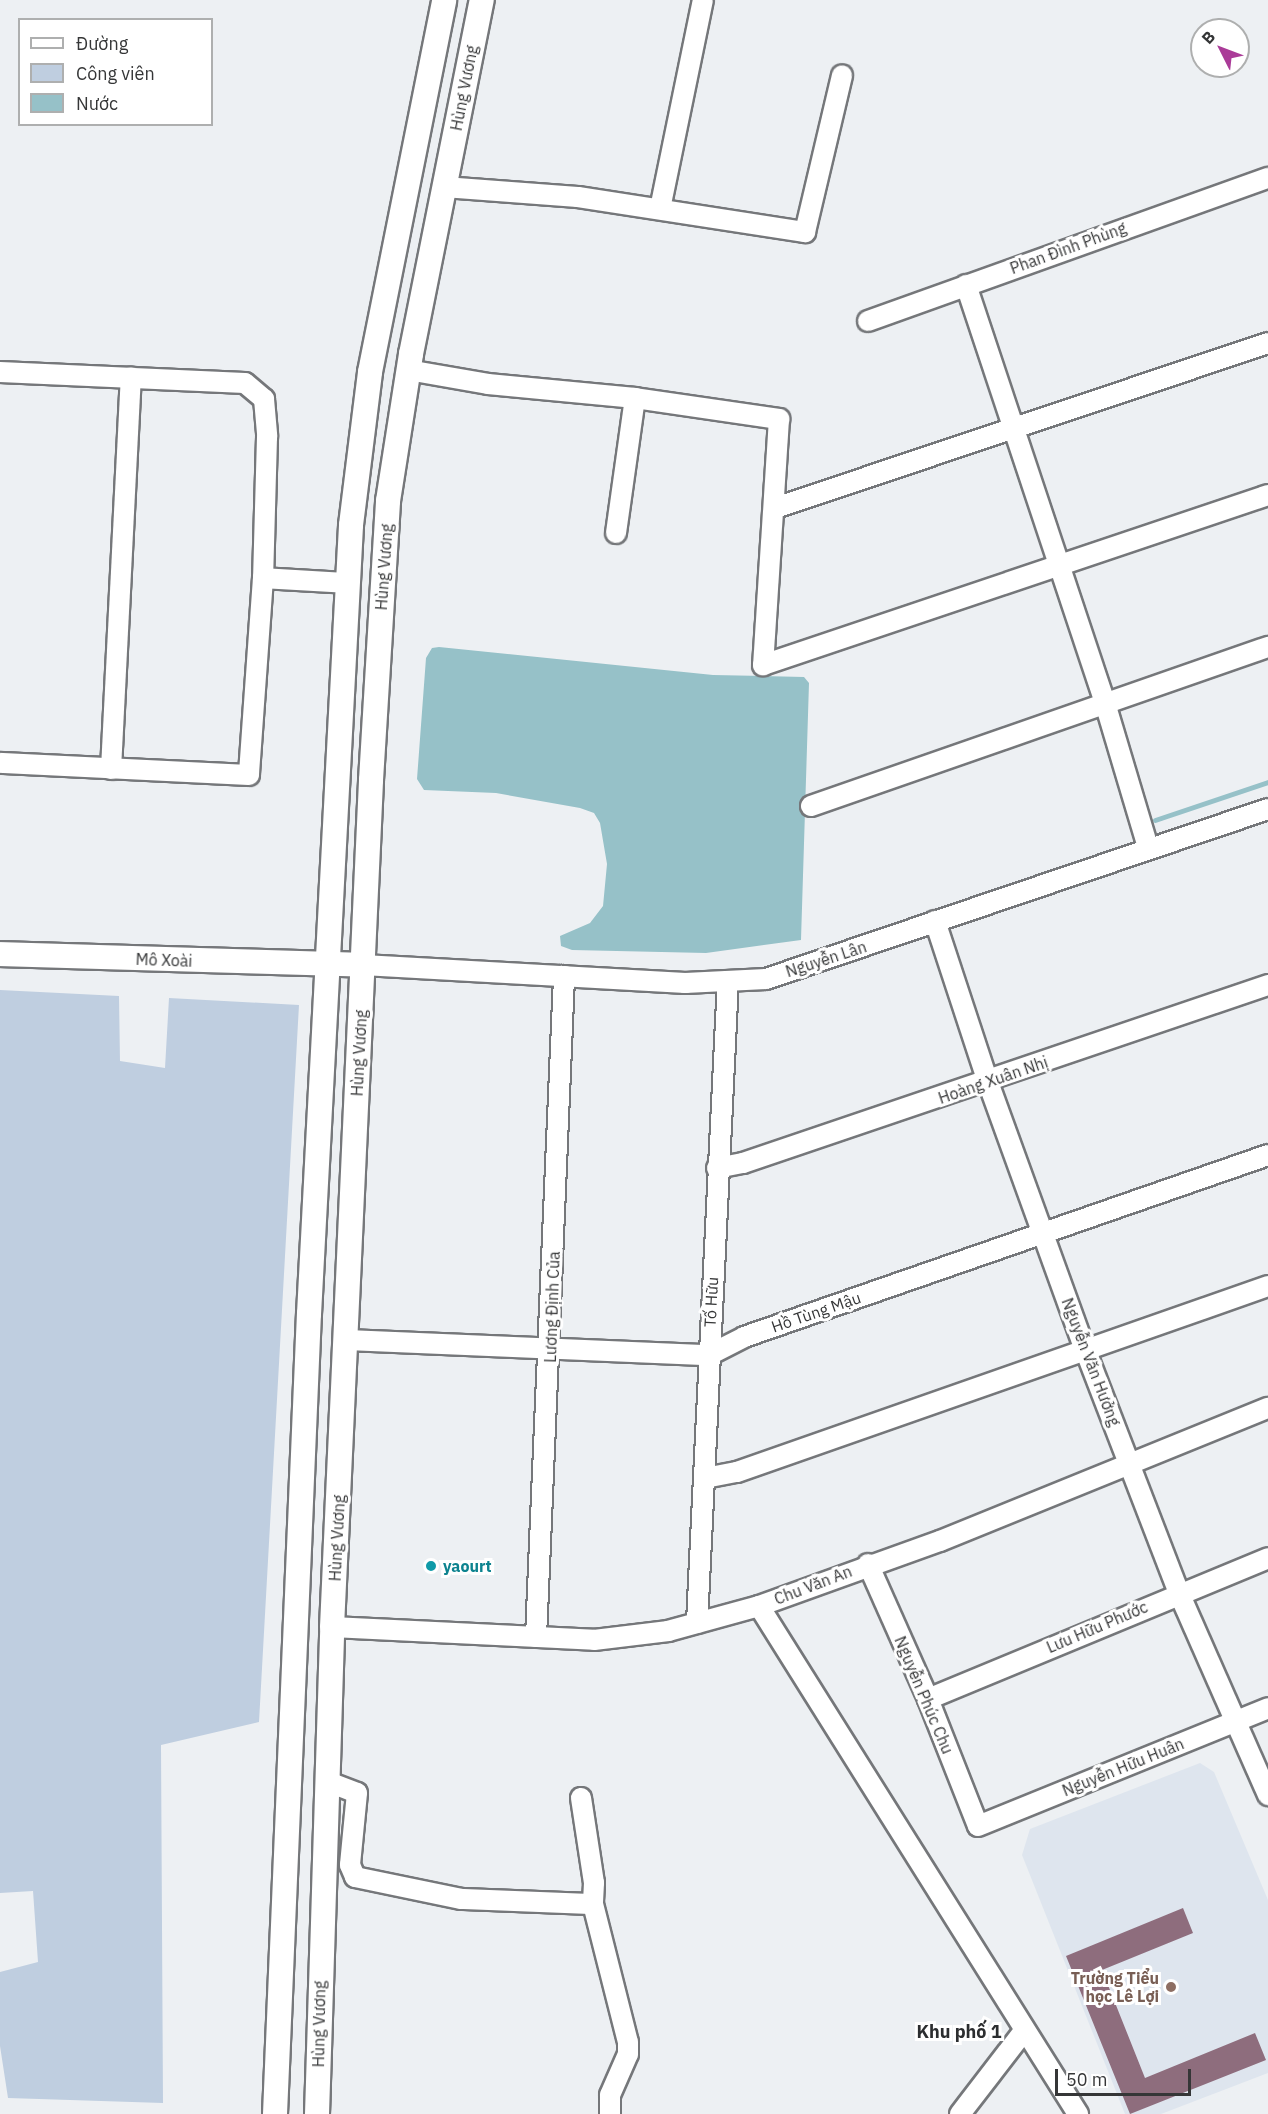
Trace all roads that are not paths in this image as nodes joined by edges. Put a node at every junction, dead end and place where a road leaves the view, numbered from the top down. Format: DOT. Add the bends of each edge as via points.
graph roads {
  1 [pos="444,0"];
  2 [pos="482,0"];
  3 [pos="703,0"];
  4 [pos="842,75"];
  5 [pos="1268,177"];
  6 [pos="444,187"];
  7 [pos="660,208"];
  8 [pos="966,285"];
  9 [pos="868,321"];
  10 [pos="1268,343"];
  11 [pos="408,370"];
  12 [pos="0,372"];
  13 [pos="131,378"];
  14 [pos="635,398"];
  15 [pos="1014,429"];
  16 [pos="1268,495"];
  17 [pos="775,508"];
  18 [pos="616,533"];
  19 [pos="1060,568"];
  20 [pos="263,578"];
  21 [pos="348,583"];
  22 [pos="1268,647"];
  23 [pos="1106,703"];
  24 [pos="0,763"];
  25 [pos="111,769"];
  26 [pos="811,806"];
  27 [pos="1268,809"];
  28 [pos="1148,848"];
  29 [pos="935,921"];
  30 [pos="0,954"];
  31 [pos="328,962"];
  32 [pos="363,964"];
  33 [pos="564,976"];
  34 [pos="728,981"];
  35 [pos="1268,985"];
  36 [pos="988,1082"];
  37 [pos="1268,1155"];
  38 [pos="717,1168"];
  39 [pos="1042,1232"];
  40 [pos="1268,1286"];
  41 [pos="347,1340"];
  42 [pos="551,1351"];
  43 [pos="1086,1352"];
  44 [pos="709,1355"];
  45 [pos="1268,1408"];
  46 [pos="1129,1462"];
  47 [pos="705,1478"];
  48 [pos="1268,1558"];
  49 [pos="868,1564"];
  50 [pos="1179,1593"];
  51 [pos="759,1606"];
  52 [pos="697,1623"];
  53 [pos="332,1628"];
  54 [pos="536,1637"];
  55 [pos="928,1699"];
  56 [pos="1268,1708"];
  57 [pos="1238,1720"];
  58 [pos="326,1781"];
  59 [pos="1268,1795"];
  60 [pos="581,1798"];
  61 [pos="978,1826"];
  62 [pos="593,1904"];
  63 [pos="1023,2031"];
  64 [pos="275,2114"];
  65 [pos="317,2114"];
  66 [pos="610,2114"];
  67 [pos="960,2114"];
  68 [pos="1078,2114"];
  1 -- 21 [label="main road" via="370,372 355,484"];
  2 -- 6 [label="main road, Hùng Vương"];
  3 -- 7 [label="street"];
  4 -- 7 [label="street" via="805,232"];
  5 -- 8 [label="street, Phan Đình Phùng"];
  6 -- 7 [label="street"];
  6 -- 11 [label="main road, Hùng Vương"];
  8 -- 9 [label="street, Phan Đình Phùng"];
  8 -- 15 [label="street"];
  10 -- 15 [label="street"];
  11 -- 14 [label="street" via="488,384"];
  11 -- 32 [label="main road, Hùng Vương" via="388,501"];
  12 -- 13 [label="street"];
  13 -- 20 [label="street" via="236,381 259,392 267,437"];
  13 -- 25 [label="street"];
  14 -- 17 [label="street" via="779,419"];
  14 -- 18 [label="street"];
  15 -- 17 [label="street"];
  15 -- 19 [label="street"];
  16 -- 19 [label="street"];
  17 -- 19 [label="street" via="763,665"];
  19 -- 23 [label="street"];
  20 -- 21 [label="street"];
  20 -- 25 [label="street" via="249,775"];
  21 -- 31 [label="main road"];
  22 -- 23 [label="street"];
  23 -- 26 [label="street"];
  23 -- 28 [label="street"];
  24 -- 25 [label="street"];
  27 -- 28 [label="street, Nguyễn Lân"];
  28 -- 29 [label="street, Nguyễn Lân"];
  29 -- 34 [label="street, Nguyễn Lân" via="766,979"];
  29 -- 36 [label="street, Nguyễn Văn Hưởng"];
  30 -- 31 [label="main road, Mô Xoài"];
  31 -- 32 [label="main road, Mô Xoài"];
  31 -- 64 [label="main road"];
  32 -- 33 [label="street, Nguyễn Lân"];
  32 -- 41 [label="main road, Hùng Vương"];
  33 -- 34 [label="street, Nguyễn Lân" via="685,983"];
  33 -- 42 [label="street, Lương Định Của"];
  34 -- 38 [label="street, Tố Hữu"];
  35 -- 36 [label="street, Hoàng Xuân Nhị"];
  36 -- 38 [label="street, Hoàng Xuân Nhị" via="743,1163"];
  36 -- 39 [label="street, Nguyễn Văn Hưởng"];
  37 -- 39 [label="street, Hồ Tùng Mậu"];
  38 -- 44 [label="street, Tố Hữu"];
  39 -- 43 [label="street, Nguyễn Văn Hưởng"];
  39 -- 44 [label="street, Hồ Tùng Mậu" via="744,1337"];
  40 -- 43 [label="street"];
  41 -- 42 [label="street, Hồ Tùng Mậu"];
  41 -- 53 [label="main road, Hùng Vương"];
  42 -- 44 [label="street, Hồ Tùng Mậu"];
  42 -- 54 [label="street, Lương Định Của"];
  43 -- 46 [label="street, Nguyễn Văn Hưởng"];
  43 -- 47 [label="street" via="737,1472"];
  44 -- 47 [label="street, Tố Hữu"];
  45 -- 46 [label="street, Chu Văn An"];
  46 -- 49 [label="street, Chu Văn An" via="1053,1497"];
  46 -- 50 [label="street, Nguyễn Văn Hưởng"];
  47 -- 52 [label="street, Tố Hữu"];
  48 -- 50 [label="street, Lưu Hữu Phước"];
  49 -- 51 [label="street, Chu Văn An"];
  49 -- 55 [label="street, Nguyễn Phúc Chu"];
  50 -- 55 [label="street, Lưu Hữu Phước"];
  50 -- 57 [label="street, Nguyễn Văn Hưởng"];
  51 -- 52 [label="street, Chu Văn An"];
  51 -- 63 [label="street"];
  52 -- 54 [label="street, Chu Văn An" via="616,1639"];
  53 -- 54 [label="street, Chu Văn An"];
  53 -- 58 [label="main road, Hùng Vương"];
  55 -- 61 [label="street, Nguyễn Phúc Chu"];
  56 -- 57 [label="street, Nguyễn Hữu Huân"];
  57 -- 59 [label="street, Nguyễn Văn Hưởng"];
  57 -- 61 [label="street, Nguyễn Hữu Huân"];
  58 -- 62 [label="street" via="357,1794 350,1864 355,1877 461,1899"];
  58 -- 65 [label="main road, Hùng Vương"];
  60 -- 62 [label="street" via="594,1883"];
  62 -- 66 [label="street" via="628,2042 628,2054 610,2096"];
  63 -- 67 [label="street"];
  63 -- 68 [label="street"];
}
